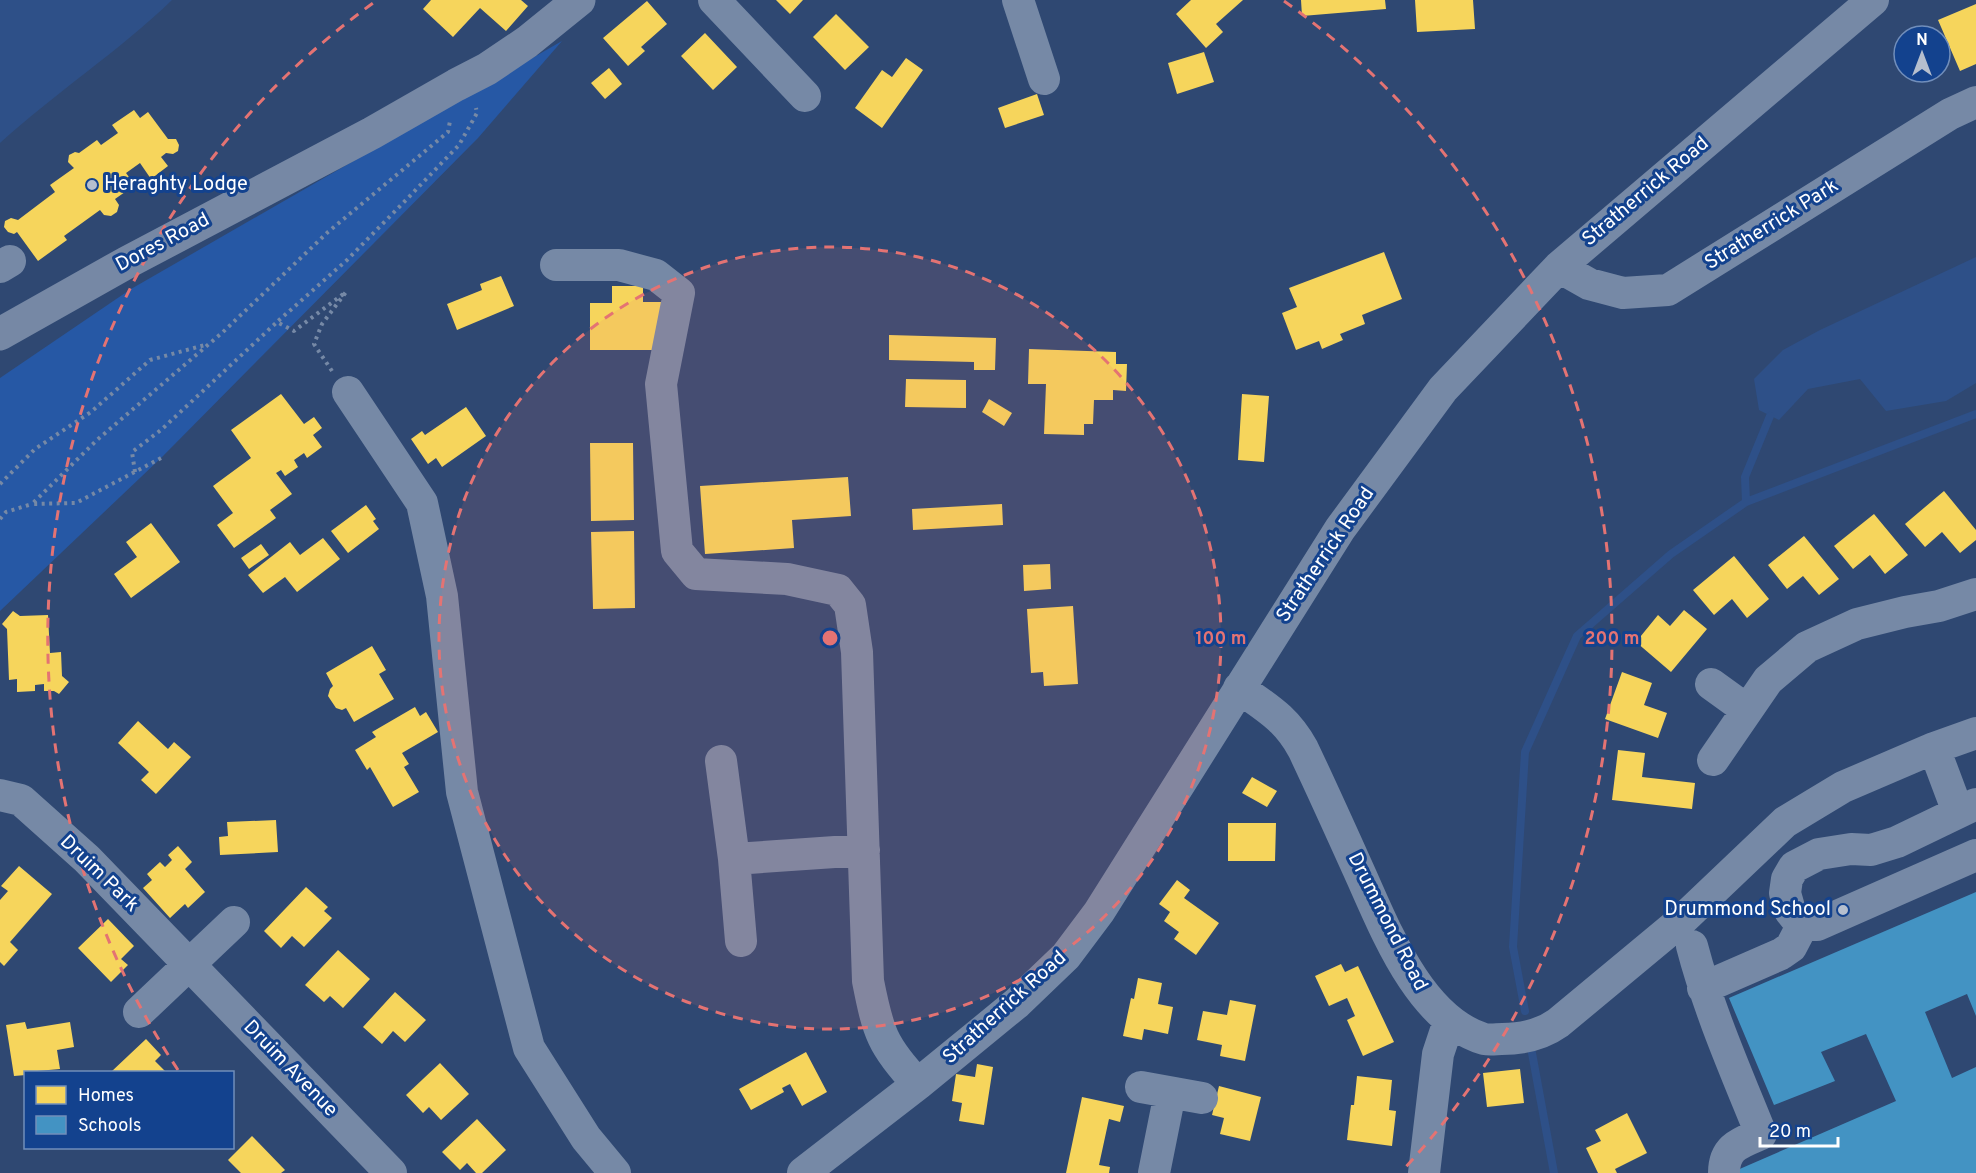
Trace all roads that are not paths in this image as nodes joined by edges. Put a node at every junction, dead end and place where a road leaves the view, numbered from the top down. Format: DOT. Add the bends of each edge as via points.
graph roads {
  1 [pos="579,0"];
  2 [pos="714,0"];
  3 [pos="1018,0"];
  4 [pos="1873,0"];
  5 [pos="1044,79"];
  6 [pos="805,96"];
  7 [pos="1976,102"];
  8 [pos="556,265"];
  9 [pos="1559,267"];
  10 [pos="0,334"];
  11 [pos="348,392"];
  12 [pos="1976,594"];
  13 [pos="1711,684"];
  14 [pos="1239,688"];
  15 [pos="1747,710"];
  16 [pos="1976,733"];
  17 [pos="1934,748"];
  18 [pos="1713,760"];
  19 [pos="721,761"];
  20 [pos="0,795"];
  21 [pos="1967,808"];
  22 [pos="864,850"];
  23 [pos="1976,855"];
  24 [pos="734,859"];
  25 [pos="234,922"];
  26 [pos="1803,924"];
  27 [pos="741,942"];
  28 [pos="1692,946"];
  29 [pos="190,965"];
  30 [pos="1703,988"];
  31 [pos="139,1012"];
  32 [pos="1449,1021"];
  33 [pos="918,1084"];
  34 [pos="1202,1098"];
  35 [pos="391,1173"];
  36 [pos="615,1173"];
  37 [pos="803,1173"];
  38 [pos="1154,1173"];
  39 [pos="1424,1173"];
  40 [pos="1724,1173"];
  1 -- 10 [label="main road, Dores Road" via="527,42 470,77"];
  2 -- 6 [label="street"];
  3 -- 5 [label="street"];
  4 -- 9 [label="street, Stratherrick Road"];
  7 -- 9 [label="street, Stratherrick Park" via="1950,114 1668,290 1623,292 1589,284"];
  8 -- 22 [label="street" via="619,265 656,275 679,293 661,384 677,551 696,574 787,579 838,590 850,605 857,652"];
  9 -- 14 [label="street, Stratherrick Road" via="1443,389 1340,529"];
  11 -- 36 [label="street" via="422,503 442,596 462,792 529,1048 586,1138"];
  12 -- 15 [label="street" via="1857,624 1808,647 1768,680"];
  13 -- 15 [label="street"];
  14 -- 32 [label="street, Drummond Road" via="1282,719 1294,733 1407,970"];
  14 -- 33 [label="street, Stratherrick Road" via="1099,912 1066,956 1017,1003"];
  15 -- 18 [label="street"];
  16 -- 17 [label="street, Drummond Road"];
  17 -- 21 [label="street"];
  17 -- 32 [label="street, Drummond Road" via="1843,787 1785,822 1682,920 1545,1032 1518,1039 1485,1039"];
  19 -- 24 [label="street"];
  20 -- 29 [label="street, Druim Park" via="21,800 87,859"];
  21 -- 26 [label="street" via="1897,842 1872,850 1819,854 1794,867 1786,879 1785,893 1790,911"];
  22 -- 24 [label="street"];
  22 -- 33 [label="street" via="868,981 876,1020 885,1043"];
  23 -- 26 [label="street" via="1851,911 1817,924"];
  24 -- 27 [label="street"];
  25 -- 29 [label="street"];
  26 -- 30 [label="street" via="1791,947 1781,954"];
  28 -- 30 [label="street"];
  29 -- 31 [label="street"];
  29 -- 35 [label="street, Druim Avenue"];
  30 -- 40 [label="street" via="1761,1134 1727,1154"];
  32 -- 39 [label="street" via="1438,1054"];
  33 -- 37 [label="street, Stratherrick Road"];
  34 -- 38 [label="street" via="1156,1090"];
}
